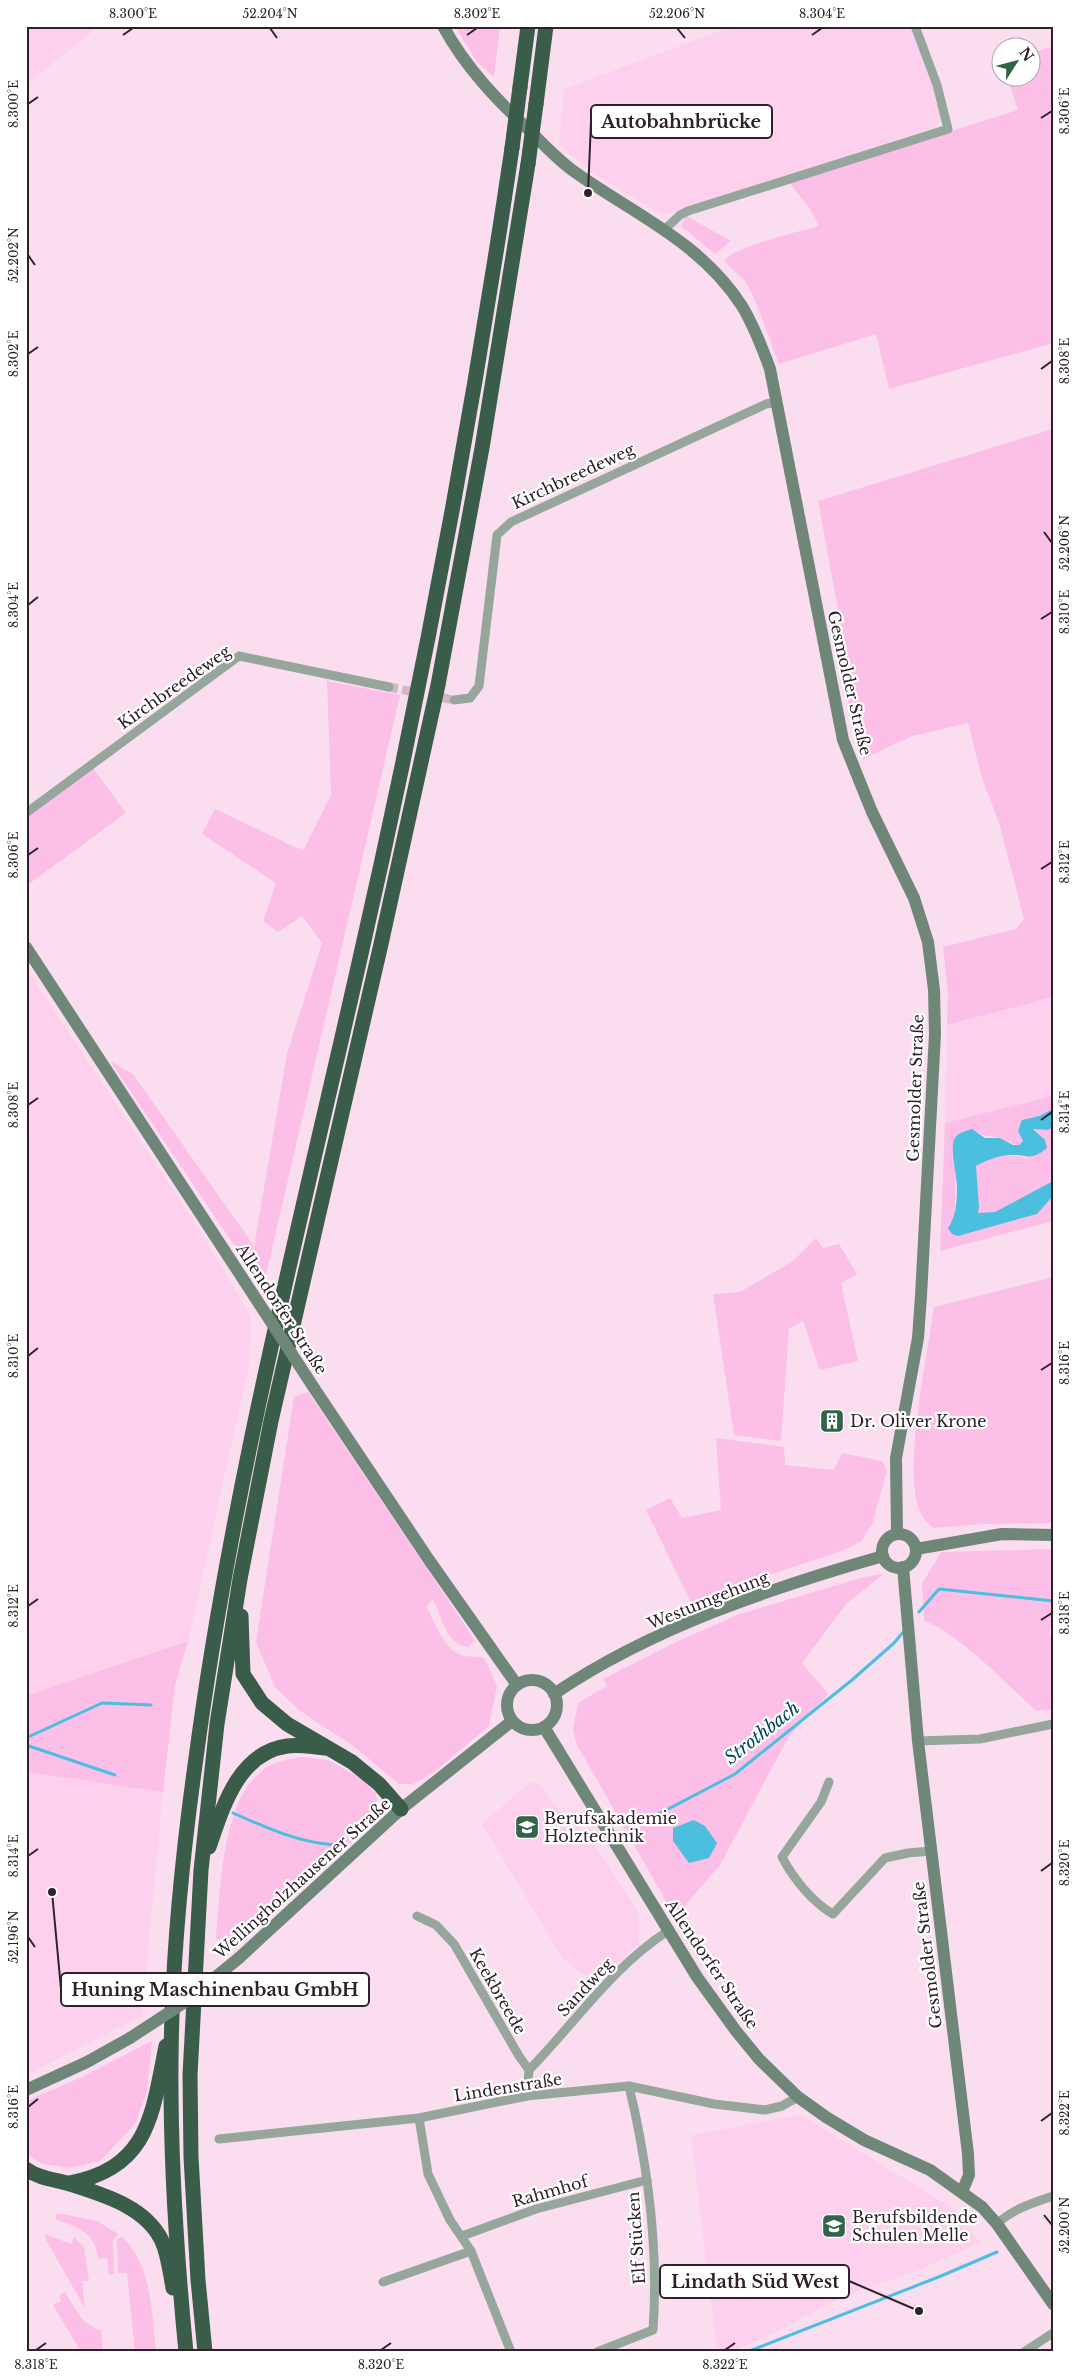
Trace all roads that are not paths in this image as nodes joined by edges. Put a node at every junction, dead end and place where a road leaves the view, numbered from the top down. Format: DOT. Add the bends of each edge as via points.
graph roads {
  1 [pos="443,26"];
  2 [pos="528,26"];
  3 [pos="546,26"];
  4 [pos="915,26"];
  5 [pos="666,229"];
  6 [pos="777,402"];
  7 [pos="389,687"];
  8 [pos="454,700"];
  9 [pos="26,813"];
  10 [pos="26,947"];
  11 [pos="898,1534"];
  12 [pos="1053,1535"];
  13 [pos="916,1549"];
  14 [pos="882,1556"];
  15 [pos="903,1567"];
  16 [pos="240,1579"];
  17 [pos="517,1685"];
  18 [pos="554,1694"];
  19 [pos="512,1720"];
  20 [pos="1053,1724"];
  21 [pos="544,1727"];
  22 [pos="918,1741"];
  23 [pos="328,1748"];
  24 [pos="828,1782"];
  25 [pos="401,1809"];
  26 [pos="931,1851"];
  27 [pos="201,1870"];
  28 [pos="417,1916"];
  29 [pos="668,1931"];
  30 [pos="172,2015"];
  31 [pos="529,2070"];
  32 [pos="628,2086"];
  33 [pos="26,2090"];
  34 [pos="527,2096"];
  35 [pos="798,2097"];
  36 [pos="419,2118"];
  37 [pos="219,2139"];
  38 [pos="26,2169"];
  39 [pos="647,2180"];
  40 [pos="68,2184"];
  41 [pos="962,2192"];
  42 [pos="1053,2196"];
  43 [pos="998,2224"];
  44 [pos="462,2236"];
  45 [pos="470,2251"];
  46 [pos="383,2282"];
  47 [pos="1053,2304"];
  48 [pos="1053,2333"];
  49 [pos="186,2349"];
  50 [pos="205,2352"];
  51 [pos="511,2352"];
  52 [pos="597,2352"];
  53 [pos="1024,2352"];
  1 -- 5 [label="main road, Gesmolder Straße" via="473,73 557,158"];
  2 -- 30 [label="highway, bridge" via="466,444 419,692 270,1347 221,1587 188,1814"];
  3 -- 16 [label="highway, bridge" via="528,164 482,448 438,685 382,944 271,1421"];
  4 -- 5 [label="street" via="937,85 948,129 688,211"];
  5 -- 6 [label="main road, Gesmolder Straße" via="710,266 742,307 770,368"];
  6 -- 8 [label="street, Kirchbreedeweg" via="766,404 511,522 497,535 478,686 470,698"];
  6 -- 11 [label="main road, Gesmolder Straße" via="843,740 872,812 914,898 928,942 934,990 935,1034 921,1296 918,1338 896,1458"];
  7 -- 9 [label="street, Kirchbreedeweg" via="239,656"];
  10 -- 17 [label="main road, Allendorfer Straße, bridge" via="314,1388"];
  11 -- 13 [label="main road" via="908,1536"];
  11 -- 14 [label="main road" via="884,1541"];
  12 -- 13 [label="main road" via="1002,1534"];
  13 -- 15 [label="main road" via="914,1558"];
  14 -- 15 [label="main road" via="889,1565"];
  14 -- 18 [label="main road, Westumgehung" via="685,1624"];
  15 -- 22 [label="main road, Gesmolder Straße"];
  16 -- 23 [label="highway" via="243,1674 262,1703 286,1724"];
  16 -- 27 [label="highway" via="216,1733"];
  17 -- 18 [label="main road" via="533,1680 549,1687"];
  17 -- 19 [label="main road" via="507,1702 508,1715"];
  18 -- 21 [label="main road" via="556,1709"];
  19 -- 21 [label="main road" via="523,1729"];
  19 -- 25 [label="main road, Wellingholzhausener Straße"];
  20 -- 22 [label="street" via="980,1739"];
  21 -- 29 [label="main road, Allendorfer Straße"];
  22 -- 26 [label="main road, Gesmolder Straße"];
  23 -- 25 [label="highway" via="359,1767"];
  23 -- 27 [label="highway" via="288,1745 268,1750 241,1772 224,1804"];
  24 -- 26 [label="street" via="821,1802 782,1857 790,1872 822,1908 833,1914 885,1858"];
  25 -- 33 [label="main road, Wellingholzhausener Straße, bridge" via="240,1958 185,2002 130,2038"];
  26 -- 41 [label="main road, Gesmolder Straße" via="968,2154 969,2175"];
  27 -- 50 [label="highway" via="190,2075 191,2157"];
  28 -- 31 [label="street, Keekbreede" via="436,1925 454,1944"];
  29 -- 31 [label="street, Sandweg" via="650,1942 598,1992"];
  29 -- 35 [label="main road, Allendorfer Straße" via="736,2031"];
  30 -- 40 [label="highway" via="154,2102 142,2137 128,2157 110,2171"];
  30 -- 49 [label="highway" via="176,2232"];
  31 -- 34 [label="street"];
  32 -- 34 [label="street, Lindenstraße"];
  32 -- 35 [label="street, Lindenstraße" via="714,2104 765,2110 782,2106"];
  32 -- 39 [label="street, Elf Stücken"];
  34 -- 36 [label="street, Lindenstraße"];
  35 -- 41 [label="main road, Allendorfer Straße" via="864,2140 930,2170"];
  36 -- 37 [label="street, Lindenstraße"];
  36 -- 44 [label="street" via="428,2174 450,2220"];
  38 -- 40 [label="highway" via="48,2181"];
  39 -- 44 [label="street, Rahmhof" via="536,2209"];
  39 -- 52 [label="street, Elf Stücken" via="653,2227 653,2330"];
  40 -- 49 [label="highway" via="128,2206 141,2215 160,2238"];
  41 -- 43 [label="main road"];
  42 -- 43 [label="street" via="1021,2208"];
  43 -- 47 [label="main road"];
  44 -- 45 [label="street"];
  45 -- 46 [label="street"];
  45 -- 51 [label="street"];
  48 -- 53 [label="street"];
}
